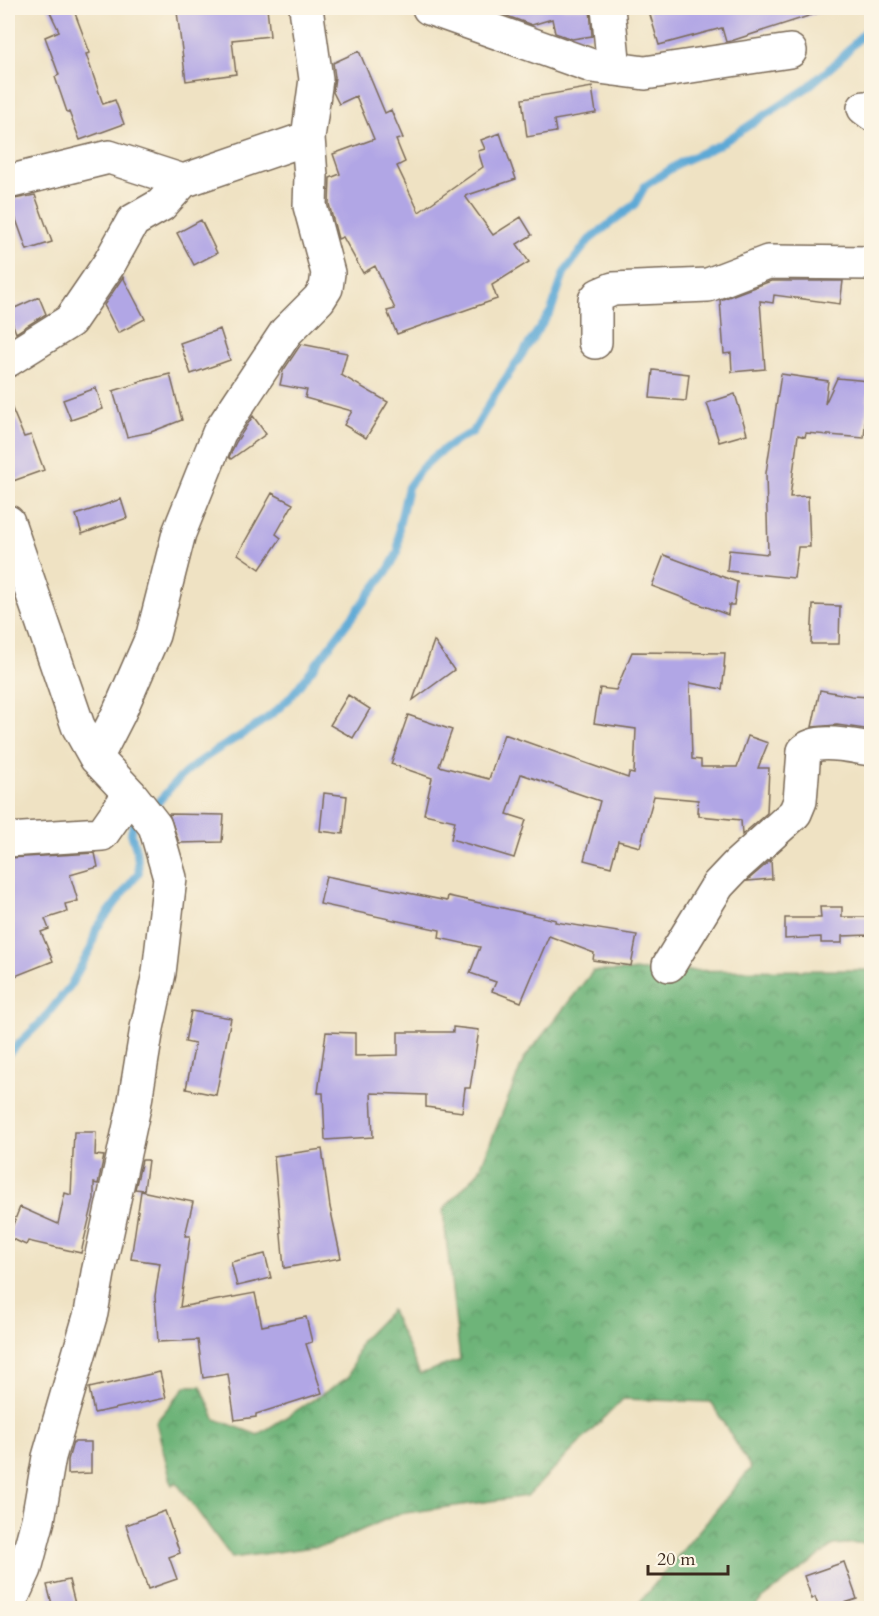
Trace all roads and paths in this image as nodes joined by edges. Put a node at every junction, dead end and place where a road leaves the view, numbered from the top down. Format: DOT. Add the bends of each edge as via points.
graph roads {
  1 [pos="306,8"];
  2 [pos="429,8"];
  3 [pos="608,8"];
  4 [pos="790,51"];
  5 [pos="614,69"];
  6 [pos="308,138"];
  7 [pos="183,181"];
  8 [pos="8,182"];
  9 [pos="872,263"];
  10 [pos="595,342"];
  11 [pos="8,360"];
  12 [pos="8,526"];
  13 [pos="872,748"];
  14 [pos="96,758"];
  15 [pos="130,794"];
  16 [pos="8,840"];
  17 [pos="669,965"];
  18 [pos="8,1606"];
  1 -- 6 [label="street" via="316,79"];
  2 -- 5 [label="street" via="592,66"];
  3 -- 5 [label="street"];
  4 -- 5 [label="street" via="645,73"];
  6 -- 7 [label="street"];
  6 -- 14 [label="street" via="310,206 328,273 326,288 286,332 219,433 178,533 153,635"];
  7 -- 8 [label="street" via="109,158"];
  7 -- 11 [label="street" via="160,205 133,221 70,321"];
  9 -- 10 [label="street" via="768,262 708,285 613,289 595,300"];
  12 -- 14 [label="street" via="78,726"];
  13 -- 17 [label="street" via="820,743 808,746 795,813 718,885"];
  14 -- 15 [label="street"];
  15 -- 16 [label="street" via="102,834"];
  15 -- 18 [label="street" via="155,826 170,878 159,973 91,1314 49,1457 25,1569"];
}
